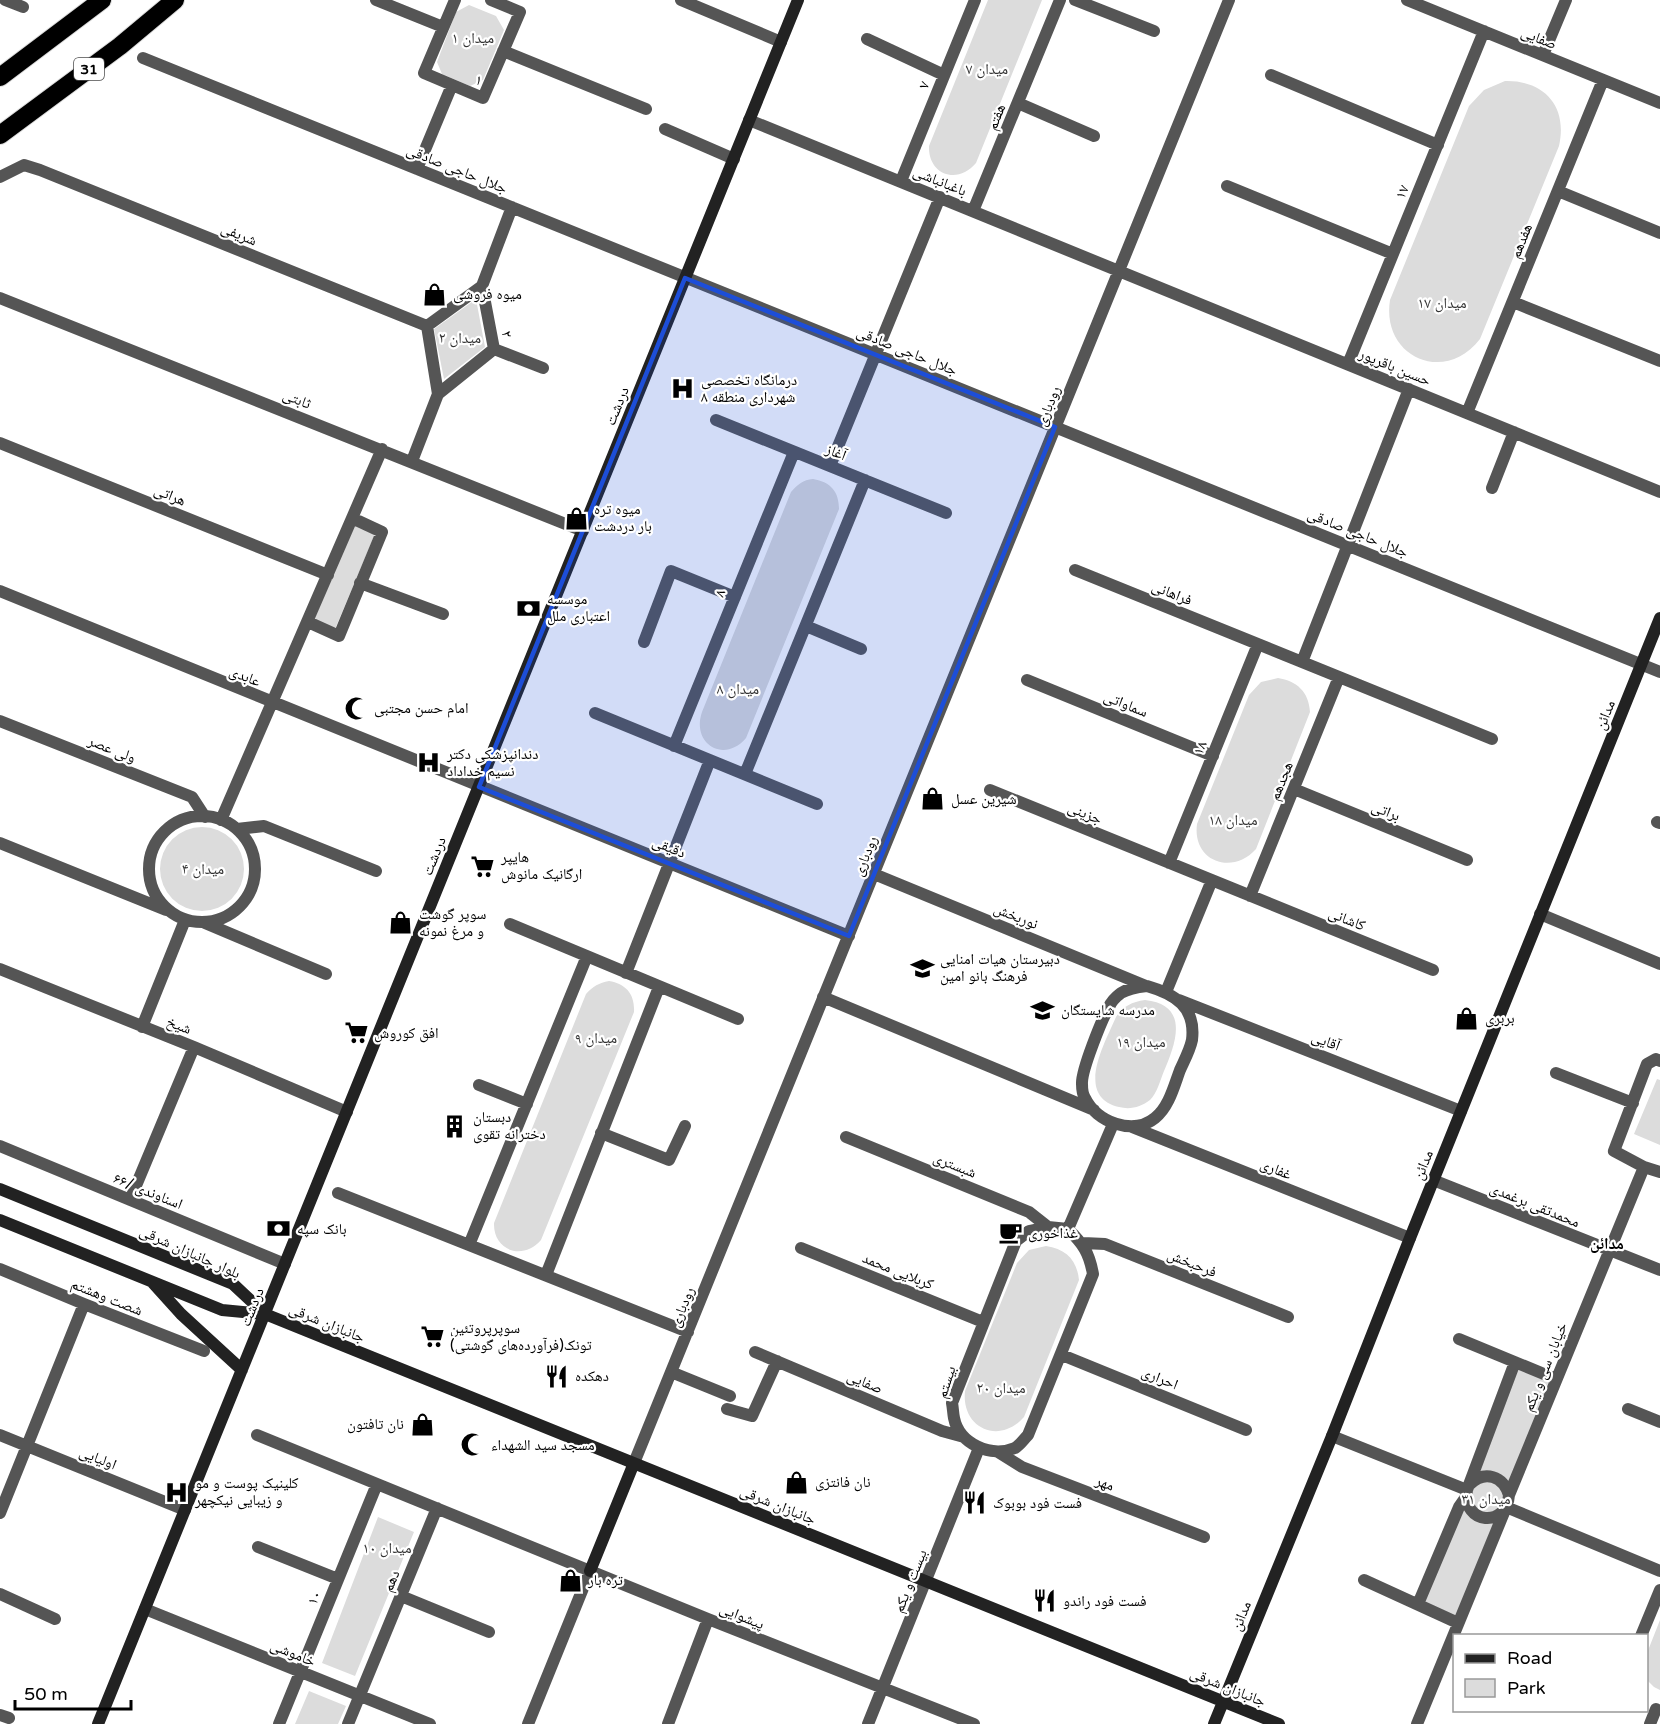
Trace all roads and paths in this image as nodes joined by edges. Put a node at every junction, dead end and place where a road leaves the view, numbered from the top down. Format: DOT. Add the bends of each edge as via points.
graph roads {
  1 [pos="4,0"];
  2 [pos="102,0"];
  3 [pos="175,0"];
  4 [pos="376,0"];
  5 [pos="455,0"];
  6 [pos="491,0"];
  7 [pos="681,0"];
  8 [pos="798,0"];
  9 [pos="975,0"];
  10 [pos="1060,0"];
  11 [pos="1075,0"];
  12 [pos="1229,0"];
  13 [pos="1407,0"];
  14 [pos="1566,0"];
  15 [pos="23,7"];
  16 [pos="443,27"];
  17 [pos="1154,31"];
  18 [pos="1484,31"];
  19 [pos="867,39"];
  20 [pos="781,42"];
  21 [pos="503,51"];
  22 [pos="1543,55"];
  23 [pos="143,58"];
  24 [pos="944,75"];
  25 [pos="1271,75"];
  26 [pos="0,77"];
  27 [pos="1603,80"];
  28 [pos="452,85"];
  29 [pos="1018,103"];
  30 [pos="1660,103"];
  31 [pos="646,110"];
  32 [pos="749,120"];
  33 [pos="666,129"];
  34 [pos="0,135"];
  35 [pos="1095,136"];
  36 [pos="1438,145"];
  37 [pos="734,159"];
  38 [pos="417,169"];
  39 [pos="0,177"];
  40 [pos="901,181"];
  41 [pos="1227,186"];
  42 [pos="1557,191"];
  43 [pos="940,197"];
  44 [pos="512,207"];
  45 [pos="974,211"];
  46 [pos="1660,233"];
  47 [pos="1393,254"];
  48 [pos="1119,270"];
  49 [pos="685,278"];
  50 [pos="482,286"];
  51 [pos="0,298"];
  52 [pos="1513,302"];
  53 [pos="427,326"];
  54 [pos="494,350"];
  55 [pos="875,354"];
  56 [pos="1660,361"];
  57 [pos="1348,364"];
  58 [pos="543,368"];
  59 [pos="1409,389"];
  60 [pos="438,394"];
  61 [pos="1467,413"];
  62 [pos="716,420"];
  63 [pos="1055,427"];
  64 [pos="1514,432"];
  65 [pos="0,443"];
  66 [pos="382,449"];
  67 [pos="794,452"];
  68 [pos="412,461"];
  69 [pos="830,466"];
  70 [pos="865,480"];
  71 [pos="1492,488"];
  72 [pos="1660,492"];
  73 [pos="946,513"];
  74 [pos="352,518"];
  75 [pos="583,531"];
  76 [pos="1348,545"];
  77 [pos="1075,570"];
  78 [pos="328,574"];
  79 [pos="360,583"];
  80 [pos="0,591"];
  81 [pos="735,597"];
  82 [pos="443,614"];
  83 [pos="1660,618"];
  84 [pos="308,622"];
  85 [pos="806,626"];
  86 [pos="644,642"];
  87 [pos="1258,644"];
  88 [pos="861,649"];
  89 [pos="1302,662"];
  90 [pos="1641,664"];
  91 [pos="1660,672"];
  92 [pos="1339,677"];
  93 [pos="1027,680"];
  94 [pos="273,703"];
  95 [pos="596,713"];
  96 [pos="0,721"];
  97 [pos="1492,739"];
  98 [pos="674,746"];
  99 [pos="1213,756"];
  100 [pos="710,760"];
  101 [pos="745,774"];
  102 [pos="478,787"];
  103 [pos="1294,789"];
  104 [pos="990,790"];
  105 [pos="817,804"];
  106 [pos="205,817"];
  107 [pos="221,820"];
  108 [pos="237,830"];
  109 [pos="0,843"];
  110 [pos="1467,861"];
  111 [pos="1169,863"];
  112 [pos="669,864"];
  113 [pos="376,871"];
  114 [pos="874,874"];
  115 [pos="1212,880"];
  116 [pos="1250,896"];
  117 [pos="170,912"];
  118 [pos="1540,914"];
  119 [pos="185,920"];
  120 [pos="204,922"];
  121 [pos="510,924"];
  122 [pos="849,936"];
  123 [pos="587,956"];
  124 [pos="1660,964"];
  125 [pos="0,969"];
  126 [pos="1433,970"];
  127 [pos="627,973"];
  128 [pos="326,974"];
  129 [pos="1148,986"];
  130 [pos="659,987"];
  131 [pos="1166,992"];
  132 [pos="824,998"];
  133 [pos="1179,1000"];
  134 [pos="738,1019"];
  135 [pos="142,1027"];
  136 [pos="194,1047"];
  137 [pos="1660,1061"];
  138 [pos="1556,1073"];
  139 [pos="479,1085"];
  140 [pos="1633,1102"];
  141 [pos="527,1104"];
  142 [pos="1095,1110"];
  143 [pos="1461,1111"];
  144 [pos="347,1112"];
  145 [pos="1113,1124"];
  146 [pos="685,1126"];
  147 [pos="1132,1127"];
  148 [pos="601,1133"];
  149 [pos="846,1137"];
  150 [pos="0,1146"];
  151 [pos="1644,1167"];
  152 [pos="1660,1172"];
  153 [pos="1433,1180"];
  154 [pos="0,1189"];
  155 [pos="338,1193"];
  156 [pos="130,1200"];
  157 [pos="0,1220"];
  158 [pos="1048,1227"];
  159 [pos="1068,1228"];
  160 [pos="1410,1238"];
  161 [pos="1083,1243"];
  162 [pos="469,1245"];
  163 [pos="801,1248"];
  164 [pos="1609,1250"];
  165 [pos="285,1263"];
  166 [pos="0,1269"];
  167 [pos="1660,1270"];
  168 [pos="546,1275"];
  169 [pos="150,1280"];
  170 [pos="84,1304"];
  171 [pos="265,1314"];
  172 [pos="1288,1317"];
  173 [pos="983,1322"];
  174 [pos="688,1332"];
  175 [pos="1459,1339"];
  176 [pos="204,1351"];
  177 [pos="755,1352"];
  178 [pos="1062,1354"];
  179 [pos="777,1361"];
  180 [pos="1515,1362"];
  181 [pos="242,1371"];
  182 [pos="671,1372"];
  183 [pos="1556,1379"];
  184 [pos="730,1396"];
  185 [pos="727,1409"];
  186 [pos="1628,1409"];
  187 [pos="1660,1422"];
  188 [pos="1246,1430"];
  189 [pos="0,1435"];
  190 [pos="257,1435"];
  191 [pos="1332,1436"];
  192 [pos="964,1437"];
  193 [pos="28,1446"];
  194 [pos="979,1448"];
  195 [pos="998,1452"];
  196 [pos="634,1463"];
  197 [pos="377,1484"];
  198 [pos="1467,1490"];
  199 [pos="1507,1504"];
  200 [pos="437,1508"];
  201 [pos="185,1510"];
  202 [pos="0,1513"];
  203 [pos="1204,1537"];
  204 [pos="258,1546"];
  205 [pos="590,1571"];
  206 [pos="1660,1571"];
  207 [pos="338,1579"];
  208 [pos="1364,1580"];
  209 [pos="926,1581"];
  210 [pos="1660,1590"];
  211 [pos="0,1594"];
  212 [pos="401,1596"];
  213 [pos="1418,1604"];
  214 [pos="145,1609"];
  215 [pos="55,1619"];
  216 [pos="708,1619"];
  217 [pos="1458,1623"];
  218 [pos="489,1632"];
  219 [pos="1454,1634"];
  220 [pos="1641,1634"];
  221 [pos="1453,1635"];
  222 [pos="300,1672"];
  223 [pos="882,1689"];
  224 [pos="360,1696"];
  225 [pos="1223,1701"];
  226 [pos="1654,1707"];
  227 [pos="98,1724"];
  228 [pos="279,1724"];
  229 [pos="348,1724"];
  230 [pos="430,1724"];
  231 [pos="528,1724"];
  232 [pos="668,1724"];
  233 [pos="868,1724"];
  234 [pos="974,1724"];
  235 [pos="1214,1724"];
  236 [pos="1279,1724"];
  237 [pos="1417,1724"];
  238 [pos="1650,1724"];
  1 -- 15 [label="street"];
  2 -- 26 [label="highway"];
  3 -- 34 [label="highway, 31"];
  4 -- 16 [label="street"];
  5 -- 16 [label="street, ۱"];
  6 -- 21 [label="street, ۱" via="520,12"];
  7 -- 20 [label="street"];
  8 -- 20 [label="main road, دردشت"];
  9 -- 24 [label="street, ۷"];
  10 -- 29 [label="street, هفتم"];
  11 -- 17 [label="street"];
  12 -- 48 [label="street, رودباری"];
  13 -- 18 [label="street, صفایی"];
  14 -- 22 [label="street"];
  16 -- 28 [label="street, ۱" via="424,73"];
  18 -- 22 [label="street, صفایی"];
  18 -- 36 [label="street, ۱۷"];
  19 -- 24 [label="street"];
  20 -- 32 [label="main road, دردشت"];
  21 -- 28 [label="street, ۱" via="483,98"];
  21 -- 31 [label="street"];
  22 -- 27 [label="street, صفایی"];
  23 -- 38 [label="street, جلال حاجی صادقی"];
  24 -- 40 [label="street, ۷"];
  25 -- 36 [label="street"];
  27 -- 30 [label="street, صفایی"];
  27 -- 42 [label="street, هفدهم"];
  28 -- 38 [label="street"];
  29 -- 35 [label="street"];
  29 -- 45 [label="street, هفتم"];
  32 -- 37 [label="main road, دردشت"];
  32 -- 40 [label="street, باغبانباشی"];
  33 -- 37 [label="street"];
  36 -- 47 [label="street, ۱۷"];
  37 -- 49 [label="main road, دردشت"];
  38 -- 44 [label="street, جلال حاجی صادقی"];
  39 -- 53 [label="street, شریفی" via="24,165 40,170"];
  40 -- 43 [label="street, باغبانباشی"];
  41 -- 47 [label="street"];
  42 -- 46 [label="street"];
  42 -- 52 [label="street, هفدهم"];
  43 -- 45 [label="street, باغبانباشی"];
  43 -- 55 [label="street"];
  44 -- 49 [label="street, جلال حاجی صادقی"];
  44 -- 50 [label="street"];
  45 -- 48 [label="street, باغبانباشی"];
  47 -- 57 [label="street, ۱۷"];
  48 -- 57 [label="street, حسین باقرپور"];
  48 -- 63 [label="street, رودباری"];
  49 -- 55 [label="street, جلال حاجی صادقی"];
  49 -- 75 [label="main road, دردشت"];
  50 -- 53 [label="street"];
  50 -- 54 [label="street, ۲"];
  51 -- 66 [label="street, ثابتی"];
  52 -- 56 [label="street"];
  52 -- 61 [label="street, هفدهم"];
  53 -- 60 [label="street"];
  54 -- 58 [label="street"];
  54 -- 60 [label="street, ۲"];
  55 -- 63 [label="street, جلال حاجی صادقی"];
  55 -- 69 [label="street"];
  57 -- 59 [label="street, حسین باقرپور"];
  59 -- 61 [label="street, حسین باقرپور"];
  59 -- 76 [label="street"];
  60 -- 68 [label="street"];
  61 -- 64 [label="street, حسین باقرپور"];
  62 -- 67 [label="street, آغاز"];
  63 -- 76 [label="street, جلال حاجی صادقی"];
  63 -- 114 [label="street, رودباری"];
  64 -- 71 [label="street"];
  64 -- 72 [label="street, حسین باقرپور"];
  65 -- 78 [label="street, هراتی"];
  66 -- 68 [label="street, ثابتی"];
  66 -- 74 [label="street"];
  67 -- 69 [label="street, آغاز"];
  67 -- 81 [label="street, ۸"];
  68 -- 75 [label="street, ثابتی"];
  69 -- 70 [label="street, آغاز"];
  70 -- 73 [label="street, آغاز"];
  70 -- 85 [label="street"];
  74 -- 78 [label="street"];
  74 -- 79 [label="street" via="382,532"];
  75 -- 102 [label="main road, دردشت"];
  76 -- 89 [label="street"];
  76 -- 90 [label="street, جلال حاجی صادقی"];
  77 -- 87 [label="street, فراهانی"];
  78 -- 84 [label="street"];
  79 -- 82 [label="street"];
  79 -- 84 [label="street" via="339,636"];
  80 -- 94 [label="street, عابدی"];
  81 -- 86 [label="street" via="671,571"];
  81 -- 98 [label="street, ۸"];
  83 -- 90 [label="main road, مدائن"];
  84 -- 94 [label="street"];
  85 -- 88 [label="street"];
  85 -- 101 [label="street"];
  87 -- 89 [label="street, فراهانی"];
  87 -- 99 [label="street, ۱۸"];
  89 -- 92 [label="street, فراهانی"];
  90 -- 91 [label="street, جلال حاجی صادقی"];
  90 -- 118 [label="main road, مدائن"];
  92 -- 97 [label="street, فراهانی"];
  92 -- 103 [label="street, هجدهم"];
  93 -- 99 [label="street, سماواتی"];
  94 -- 102 [label="street, عابدی"];
  94 -- 107 [label="street"];
  95 -- 98 [label="street"];
  96 -- 106 [label="street, ولی عصر" via="192,797"];
  98 -- 100 [label="street"];
  99 -- 111 [label="street, ۱۸"];
  100 -- 101 [label="street"];
  100 -- 112 [label="street"];
  101 -- 105 [label="street"];
  102 -- 112 [label="street, دقیقی"];
  102 -- 144 [label="main road, دردشت"];
  103 -- 110 [label="street, براتی"];
  103 -- 116 [label="street, هجدهم"];
  104 -- 111 [label="street, جزینی"];
  106 -- 107 [label="street"];
  106 -- 117 [label="street" via="188,818 173,825 152,852 152,885"];
  107 -- 108 [label="street"];
  108 -- 113 [label="street" via="264,826"];
  108 -- 120 [label="street" via="249,843 255,860 255,879 249,896 237,910"];
  109 -- 117 [label="street"];
  111 -- 115 [label="street, جزینی"];
  112 -- 122 [label="street, دقیقی"];
  112 -- 127 [label="street"];
  114 -- 122 [label="street, رودباری"];
  114 -- 129 [label="street, نوربخش"];
  115 -- 116 [label="street, کاشانی"];
  115 -- 131 [label="street"];
  116 -- 126 [label="street, کاشانی"];
  117 -- 119 [label="street"];
  118 -- 124 [label="street"];
  118 -- 143 [label="main road, مدائن"];
  119 -- 120 [label="street"];
  119 -- 135 [label="street"];
  120 -- 128 [label="street"];
  121 -- 123 [label="street"];
  122 -- 132 [label="street, رودباری"];
  123 -- 127 [label="street"];
  123 -- 141 [label="street"];
  125 -- 135 [label="street, شیخ"];
  127 -- 130 [label="street"];
  129 -- 131 [label="street"];
  129 -- 142 [label="street" via="1120,994 1109,1006 1081,1084 1084,1098"];
  130 -- 134 [label="street"];
  130 -- 148 [label="street"];
  131 -- 133 [label="street"];
  132 -- 142 [label="street"];
  132 -- 174 [label="street, رودباری"];
  133 -- 143 [label="street, آقایی"];
  133 -- 147 [label="street" via="1192,1023 1191,1042 1165,1106 1156,1118"];
  135 -- 136 [label="street, شیخ"];
  136 -- 144 [label="street, شیخ"];
  136 -- 156 [label="street"];
  137 -- 140 [label="street" via="1647,1064"];
  138 -- 140 [label="street"];
  139 -- 141 [label="street"];
  140 -- 151 [label="street" via="1614,1151"];
  141 -- 162 [label="street"];
  142 -- 145 [label="street"];
  143 -- 153 [label="main road, مدائن"];
  144 -- 165 [label="main road, دردشت"];
  145 -- 147 [label="street"];
  145 -- 159 [label="street"];
  146 -- 148 [label="street" via="669,1160"];
  147 -- 160 [label="street, غفاری"];
  148 -- 168 [label="street"];
  149 -- 158 [label="street, شبستری" via="1029,1212"];
  150 -- 156 [label="street, اسناوندی /۶۶"];
  151 -- 152 [label="street"];
  151 -- 164 [label="street, خیابان سی و یکم"];
  153 -- 160 [label="main road, مدائن"];
  153 -- 164 [label="street, محمدتقی برغمدی"];
  154 -- 171 [label="main road, بلوار جانبازان شرقی" via="233,1284"];
  155 -- 162 [label="street"];
  156 -- 165 [label="street, اسناوندی /۶۶"];
  157 -- 169 [label="main road"];
  158 -- 159 [label="street, بیستم"];
  158 -- 173 [label="street, بیستم" via="1029,1231 1016,1241"];
  159 -- 161 [label="street"];
  160 -- 191 [label="main road, مدائن"];
  161 -- 172 [label="street, فرحبخش" via="1105,1244"];
  161 -- 178 [label="street" via="1093,1274"];
  162 -- 168 [label="street"];
  163 -- 173 [label="street, کربلایی محمد"];
  164 -- 167 [label="street, محمدتقی برغمدی"];
  164 -- 183 [label="street, خیابان سی و یکم"];
  165 -- 171 [label="main road, دردشت"];
  166 -- 170 [label="street, شصت وهشتم"];
  168 -- 174 [label="street"];
  169 -- 171 [label="main road" via="222,1310"];
  169 -- 181 [label="main road"];
  170 -- 176 [label="street, شصت وهشتم"];
  170 -- 193 [label="street"];
  171 -- 181 [label="main road, دردشت"];
  171 -- 196 [label="main road, جانبازان شرقی"];
  173 -- 192 [label="street, بیستم" via="952,1403 954,1420"];
  174 -- 182 [label="street, رودباری"];
  175 -- 180 [label="street"];
  177 -- 179 [label="street, صفایی"];
  178 -- 188 [label="street, احراری"];
  178 -- 195 [label="street" via="1029,1435 1016,1447"];
  179 -- 185 [label="street" via="752,1416"];
  179 -- 192 [label="street, صفایی"];
  180 -- 183 [label="street"];
  180 -- 198 [label="street"];
  181 -- 201 [label="main road, دردشت"];
  182 -- 184 [label="street"];
  182 -- 196 [label="street, رودباری"];
  183 -- 199 [label="street, خیابان سی و یکم"];
  186 -- 187 [label="street"];
  189 -- 193 [label="street, اولیایی"];
  190 -- 197 [label="street"];
  191 -- 198 [label="street"];
  191 -- 225 [label="main road, مدائن"];
  192 -- 194 [label="street"];
  193 -- 201 [label="street, اولیایی"];
  193 -- 202 [label="street"];
  194 -- 195 [label="street"];
  194 -- 209 [label="street, بیست و یکم"];
  195 -- 203 [label="street, مهر" via="1022,1467"];
  196 -- 205 [label="main road, رودباری"];
  196 -- 209 [label="main road, جانبازان شرقی"];
  197 -- 200 [label="street"];
  197 -- 207 [label="street, ۱۰"];
  198 -- 199 [label="street" via="1470,1510 1481,1517 1494,1517"];
  198 -- 199 [label="street" via="1482,1476 1497,1478 1507,1488"];
  198 -- 213 [label="street"];
  199 -- 206 [label="street"];
  199 -- 217 [label="street, خیابان سی و یکم"];
  200 -- 205 [label="street, پیشوایی"];
  200 -- 212 [label="street, دهم"];
  201 -- 214 [label="main road, دردشت"];
  204 -- 207 [label="street"];
  205 -- 216 [label="street, پیشوایی"];
  205 -- 231 [label="street, رودباری"];
  207 -- 222 [label="street, ۱۰"];
  208 -- 213 [label="street"];
  209 -- 223 [label="street, بیست و یکم"];
  209 -- 225 [label="main road, جانبازان شرقی"];
  210 -- 220 [label="street"];
  211 -- 215 [label="street"];
  212 -- 218 [label="street"];
  212 -- 224 [label="street, دهم"];
  213 -- 217 [label="street"];
  214 -- 222 [label="street, خاموشی"];
  214 -- 227 [label="main road, دردشت"];
  216 -- 223 [label="street, پیشوایی"];
  216 -- 232 [label="street"];
  217 -- 219 [label="street, خیابان سی و یکم"];
  221 -- 237 [label="street, خیابان سی و یکم"];
  222 -- 224 [label="street, خاموشی"];
  222 -- 228 [label="street, ۱۰"];
  223 -- 233 [label="street, بیست و یکم"];
  223 -- 234 [label="street, پیشوایی"];
  224 -- 229 [label="street, دهم"];
  224 -- 230 [label="street, خاموشی"];
  225 -- 235 [label="main road, مدائن"];
  225 -- 236 [label="main road, جانبازان شرقی"];
  226 -- 238 [label="street"];
}
